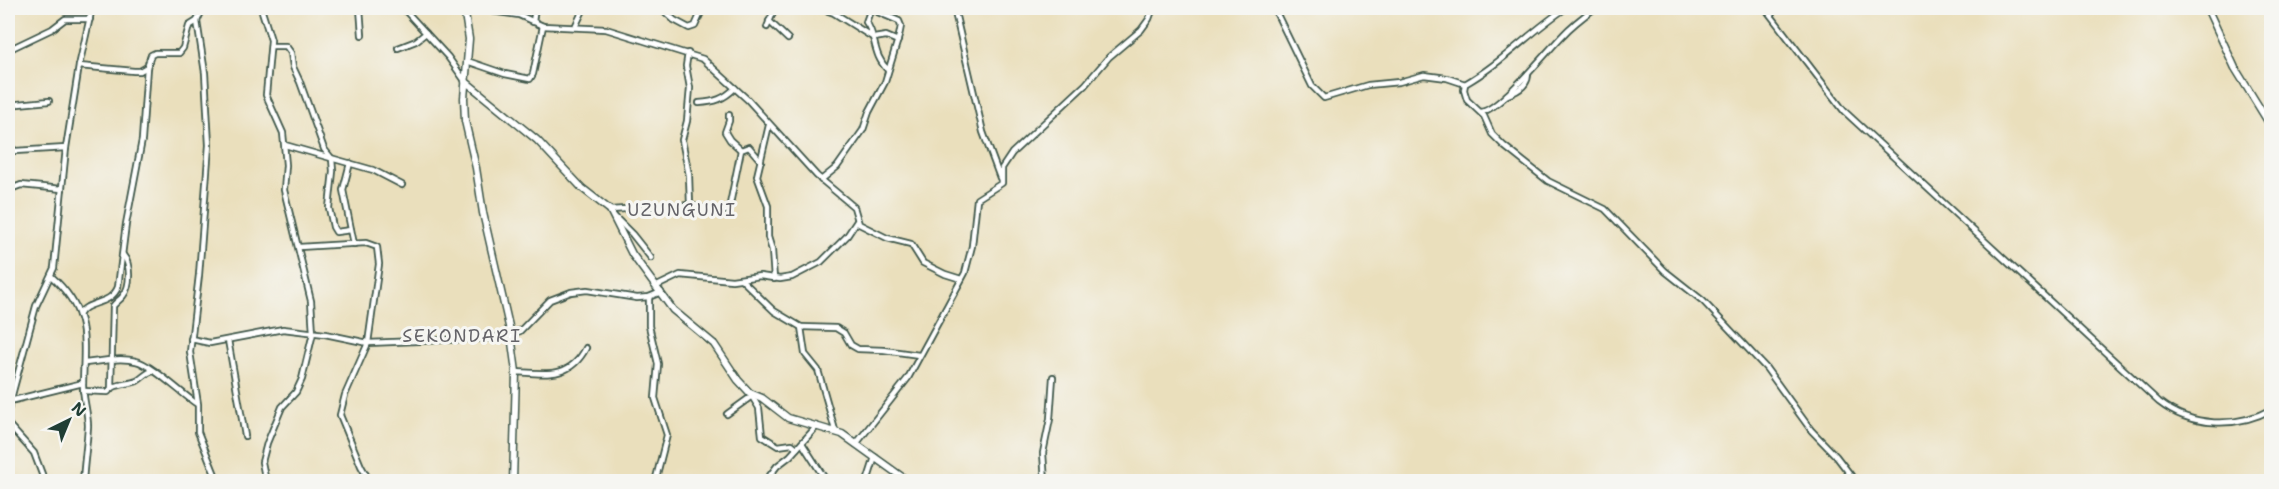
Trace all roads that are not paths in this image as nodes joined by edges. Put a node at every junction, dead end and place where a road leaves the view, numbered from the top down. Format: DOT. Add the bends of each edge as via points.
graph roads {
  1 [pos="92,8"];
  2 [pos="203,8"];
  3 [pos="261,8"];
  4 [pos="360,8"];
  5 [pos="403,8"];
  6 [pos="420,8"];
  7 [pos="455,8"];
  8 [pos="464,8"];
  9 [pos="470,8"];
  10 [pos="535,8"];
  11 [pos="584,8"];
  12 [pos="661,8"];
  13 [pos="703,8"];
  14 [pos="776,8"];
  15 [pos="820,8"];
  16 [pos="868,8"];
  17 [pos="954,8"];
  18 [pos="1152,8"];
  19 [pos="1274,8"];
  20 [pos="1566,8"];
  21 [pos="1595,8"];
  22 [pos="1765,8"];
  23 [pos="2207,8"];
  24 [pos="90,19"];
  25 [pos="197,21"];
  26 [pos="769,21"];
  27 [pos="533,22"];
  28 [pos="543,26"];
  29 [pos="575,27"];
  30 [pos="767,27"];
  31 [pos="426,33"];
  32 [pos="362,36"];
  33 [pos="871,36"];
  34 [pos="788,39"];
  35 [pos="898,41"];
  36 [pos="272,46"];
  37 [pos="398,48"];
  38 [pos="8,50"];
  39 [pos="688,53"];
  40 [pos="467,61"];
  41 [pos="79,66"];
  42 [pos="147,67"];
  43 [pos="888,70"];
  44 [pos="465,81"];
  45 [pos="1465,84"];
  46 [pos="735,88"];
  47 [pos="49,101"];
  48 [pos="699,103"];
  49 [pos="8,105"];
  50 [pos="1481,112"];
  51 [pos="729,115"];
  52 [pos="769,125"];
  53 [pos="2271,128"];
  54 [pos="8,144"];
  55 [pos="285,145"];
  56 [pos="66,148"];
  57 [pos="741,150"];
  58 [pos="332,159"];
  59 [pos="761,161"];
  60 [pos="350,163"];
  61 [pos="821,180"];
  62 [pos="1002,183"];
  63 [pos="402,185"];
  64 [pos="62,189"];
  65 [pos="8,190"];
  66 [pos="690,205"];
  67 [pos="612,213"];
  68 [pos="857,221"];
  69 [pos="351,230"];
  70 [pos="354,244"];
  71 [pos="299,247"];
  72 [pos="123,255"];
  73 [pos="651,258"];
  74 [pos="51,276"];
  75 [pos="774,279"];
  76 [pos="961,279"];
  77 [pos="742,280"];
  78 [pos="659,289"];
  79 [pos="649,297"];
  80 [pos="80,315"];
  81 [pos="801,327"];
  82 [pos="313,333"];
  83 [pos="510,335"];
  84 [pos="190,339"];
  85 [pos="228,340"];
  86 [pos="368,343"];
  87 [pos="586,348"];
  88 [pos="919,355"];
  89 [pos="111,360"];
  90 [pos="85,363"];
  91 [pos="154,371"];
  92 [pos="516,372"];
  93 [pos="1053,377"];
  94 [pos="83,383"];
  95 [pos="8,387"];
  96 [pos="111,388"];
  97 [pos="83,392"];
  98 [pos="751,394"];
  99 [pos="11,399"];
  100 [pos="198,404"];
  101 [pos="2271,409"];
  102 [pos="8,410"];
  103 [pos="728,414"];
  104 [pos="8,424"];
  105 [pos="817,426"];
  106 [pos="835,430"];
  107 [pos="245,436"];
  108 [pos="802,443"];
  109 [pos="856,444"];
  110 [pos="797,448"];
  111 [pos="875,457"];
  112 [pos="45,482"];
  113 [pos="83,482"];
  114 [pos="218,482"];
  115 [pos="266,482"];
  116 [pos="370,482"];
  117 [pos="513,482"];
  118 [pos="655,482"];
  119 [pos="765,482"];
  120 [pos="827,482"];
  121 [pos="867,482"];
  122 [pos="909,482"];
  123 [pos="1045,482"];
  124 [pos="1856,482"];
  1 -- 24 [label="street"];
  2 -- 25 [label="street"];
  3 -- 36 [label="street"];
  4 -- 32 [label="street"];
  5 -- 31 [label="street"];
  6 -- 7 [label="street"];
  8 -- 40 [label="street" via="469,39"];
  9 -- 27 [label="street" via="510,13"];
  10 -- 27 [label="street"];
  11 -- 29 [label="street"];
  12 -- 13 [label="street" via="689,28 695,26"];
  14 -- 26 [label="street"];
  15 -- 33 [label="street"];
  16 -- 33 [label="street" via="866,22"];
  16 -- 35 [label="street" via="899,21"];
  17 -- 62 [label="street" via="982,132"];
  18 -- 62 [label="street" via="1142,30 1109,57 1085,85 1012,153 1002,168"];
  19 -- 45 [label="street" via="1312,86 1324,98 1424,75"];
  20 -- 45 [label="street"];
  21 -- 50 [label="street" via="1562,36 1528,75 1489,110"];
  22 -- 101 [label="street" via="1844,111 2159,402 2187,418 2220,423 2245,420"];
  23 -- 53 [label="street" via="2235,68"];
  24 -- 38 [label="street" via="66,18"];
  24 -- 41 [label="street"];
  25 -- 42 [label="street" via="189,26 179,53 155,53"];
  25 -- 84 [label="street" via="209,140 200,266"];
  26 -- 30 [label="street"];
  26 -- 34 [label="street"];
  27 -- 28 [label="street"];
  28 -- 29 [label="street"];
  28 -- 40 [label="street" via="530,79"];
  29 -- 39 [label="street" via="606,29"];
  31 -- 37 [label="street"];
  31 -- 44 [label="street"];
  33 -- 35 [label="street"];
  33 -- 43 [label="street" via="879,61"];
  35 -- 43 [label="street"];
  36 -- 55 [label="street" via="266,95"];
  36 -- 58 [label="street" via="290,49 324,149"];
  39 -- 46 [label="street" via="703,59"];
  39 -- 66 [label="street" via="690,93 682,140"];
  40 -- 44 [label="street"];
  41 -- 42 [label="street" via="134,71"];
  41 -- 56 [label="street"];
  42 -- 72 [label="street" via="142,140"];
  43 -- 61 [label="street" via="861,135 837,167"];
  44 -- 67 [label="street" via="537,140 582,188"];
  44 -- 83 [label="street" via="465,121"];
  45 -- 50 [label="street" via="1467,100"];
  46 -- 48 [label="street" via="718,101"];
  46 -- 52 [label="street"];
  47 -- 49 [label="street"];
  50 -- 124 [label="street" via="1504,147 1548,181 1605,209 1665,271 1703,302 1766,368 1815,436"];
  51 -- 57 [label="street" via="725,132"];
  52 -- 59 [label="street"];
  52 -- 61 [label="street"];
  54 -- 56 [label="street" via="15,151"];
  55 -- 58 [label="street"];
  55 -- 71 [label="street" via="284,190"];
  56 -- 64 [label="street"];
  57 -- 59 [label="street" via="749,147"];
  57 -- 66 [label="street" via="728,211 721,213"];
  58 -- 60 [label="street"];
  58 -- 69 [label="street" via="329,203 333,227 336,232"];
  59 -- 75 [label="street" via="757,176 768,206"];
  60 -- 63 [label="street"];
  60 -- 69 [label="street" via="343,190"];
  61 -- 68 [label="street" via="854,207"];
  62 -- 76 [label="street" via="977,199 971,253"];
  64 -- 65 [label="street" via="21,185"];
  64 -- 74 [label="street" via="57,256"];
  66 -- 67 [label="street"];
  67 -- 73 [label="street"];
  67 -- 78 [label="street" via="632,254"];
  68 -- 75 [label="street" via="821,262 792,277"];
  68 -- 76 [label="street" via="884,236 911,244 923,263"];
  69 -- 70 [label="street"];
  70 -- 71 [label="street"];
  70 -- 86 [label="street" via="374,245 378,253"];
  71 -- 82 [label="street" via="311,301"];
  72 -- 80 [label="street" via="116,292 85,307"];
  72 -- 89 [label="street" via="128,263 128,277 125,294 113,306"];
  74 -- 80 [label="street" via="70,296"];
  74 -- 99 [label="street" via="36,306"];
  75 -- 77 [label="street" via="759,276"];
  76 -- 88 [label="street"];
  77 -- 78 [label="street" via="680,275"];
  77 -- 81 [label="street" via="774,311"];
  78 -- 79 [label="street"];
  78 -- 98 [label="street" via="673,310 714,344"];
  79 -- 83 [label="street" via="587,290 560,295 542,306 520,332"];
  79 -- 118 [label="street" via="649,326 658,364 655,398 667,435"];
  80 -- 90 [label="street"];
  81 -- 88 [label="street" via="836,328 858,349"];
  81 -- 106 [label="street" via="805,354 818,370"];
  82 -- 85 [label="street" via="283,329"];
  82 -- 86 [label="street"];
  82 -- 115 [label="street" via="302,379 282,406 267,443 262,462"];
  83 -- 86 [label="street"];
  83 -- 92 [label="street"];
  84 -- 85 [label="street" via="210,343"];
  84 -- 100 [label="street"];
  85 -- 107 [label="street"];
  86 -- 116 [label="street" via="340,415"];
  87 -- 92 [label="street" via="574,365 557,373"];
  88 -- 109 [label="street" via="908,378"];
  89 -- 90 [label="street"];
  89 -- 91 [label="street" via="137,361"];
  89 -- 96 [label="street"];
  90 -- 94 [label="street"];
  91 -- 96 [label="street"];
  91 -- 100 [label="street"];
  92 -- 117 [label="street"];
  93 -- 123 [label="street" via="1043,453"];
  94 -- 97 [label="street"];
  94 -- 99 [label="street"];
  95 -- 99 [label="street"];
  96 -- 97 [label="street" via="108,392"];
  97 -- 113 [label="street" via="88,426"];
  98 -- 103 [label="street"];
  98 -- 105 [label="street" via="788,418"];
  98 -- 110 [label="street" via="759,408 762,436 778,446 792,444"];
  99 -- 102 [label="street"];
  100 -- 114 [label="street" via="198,432"];
  104 -- 112 [label="street" via="34,453"];
  105 -- 106 [label="street"];
  105 -- 108 [label="street"];
  106 -- 109 [label="street"];
  108 -- 110 [label="street"];
  108 -- 120 [label="street"];
  109 -- 111 [label="street"];
  110 -- 119 [label="street"];
  111 -- 121 [label="street"];
  111 -- 122 [label="street"];
}
